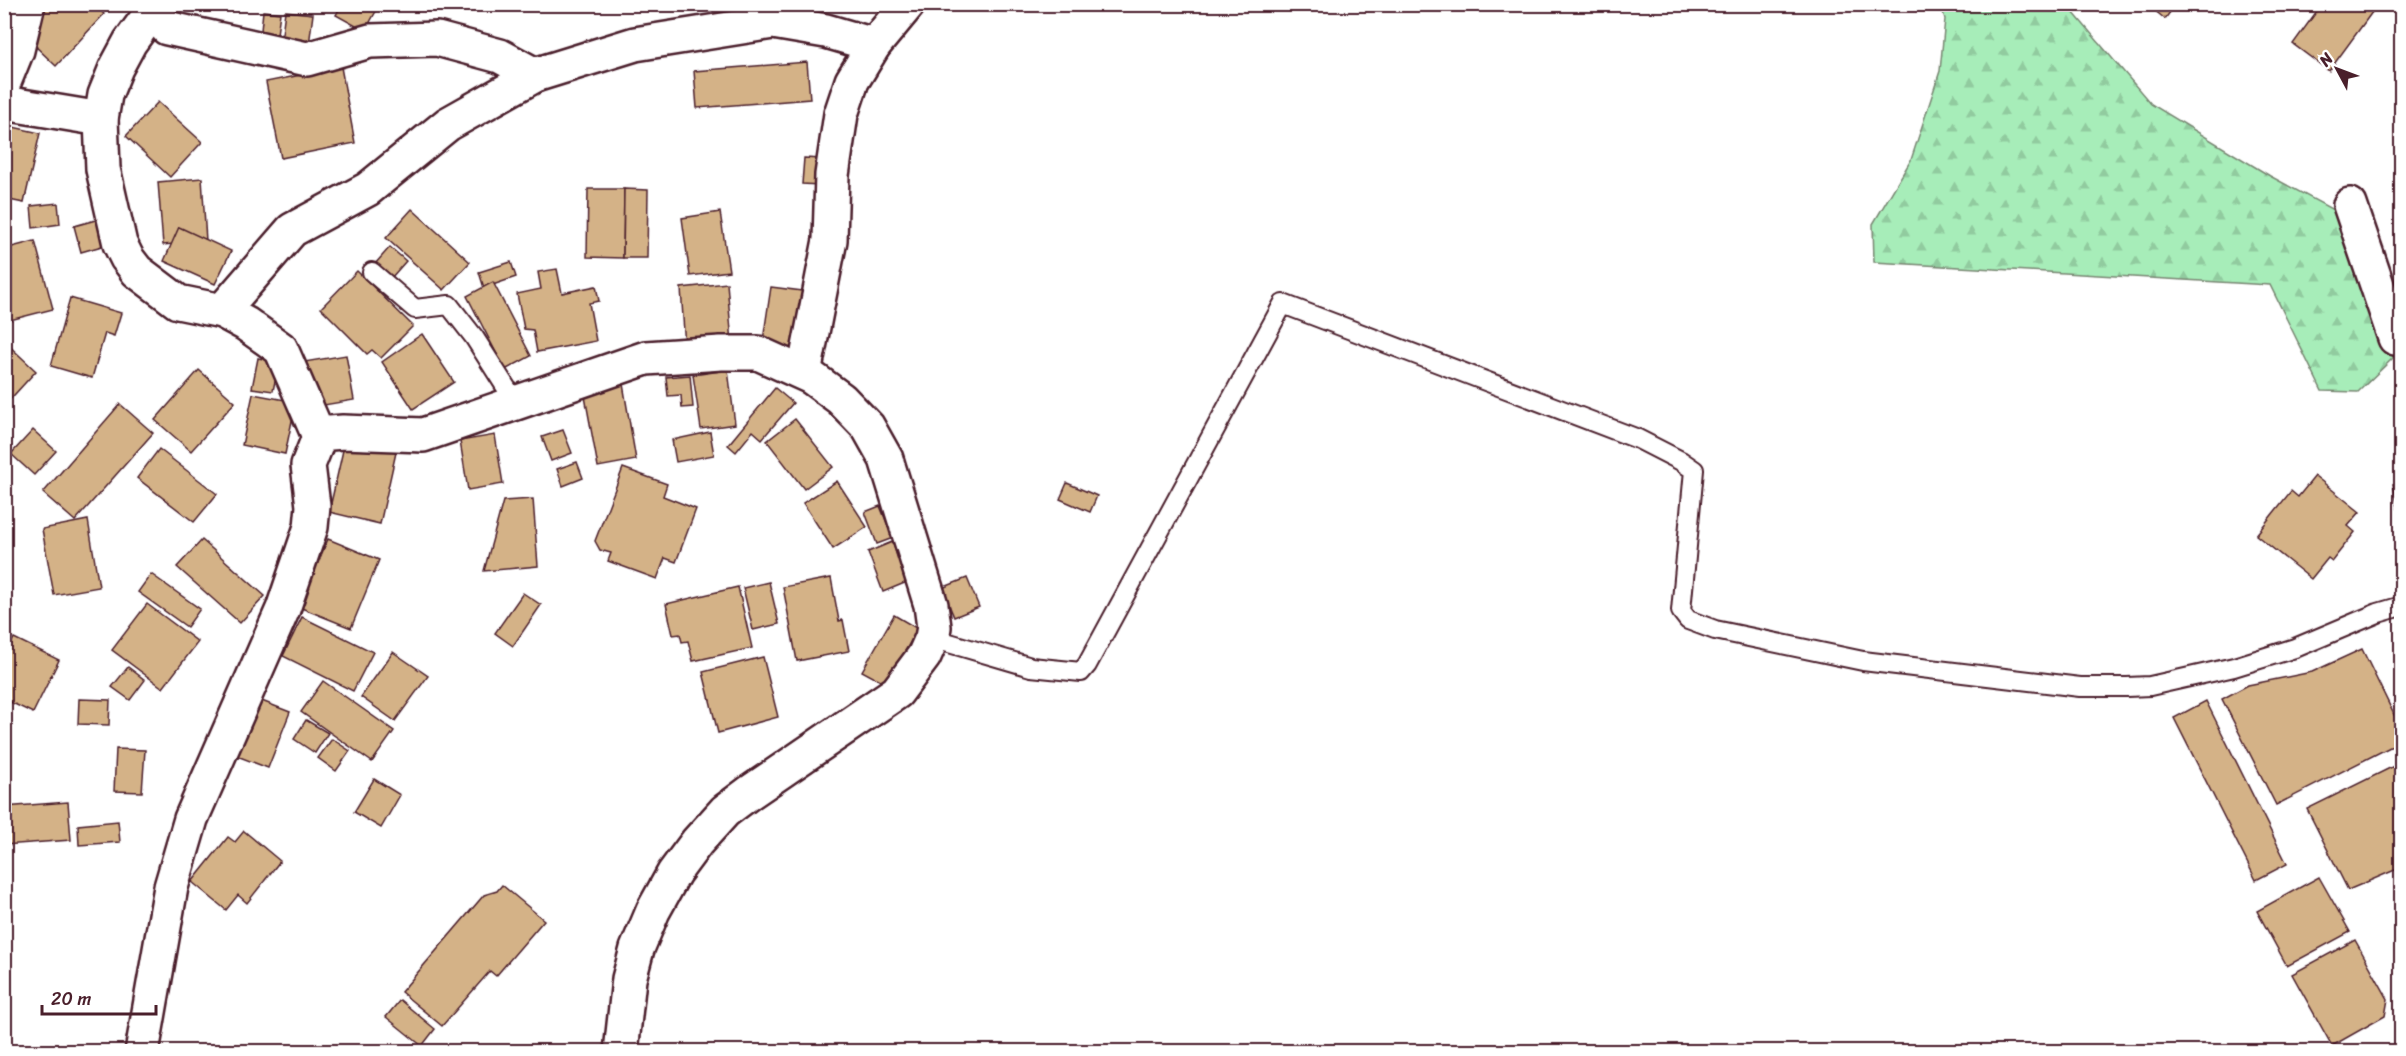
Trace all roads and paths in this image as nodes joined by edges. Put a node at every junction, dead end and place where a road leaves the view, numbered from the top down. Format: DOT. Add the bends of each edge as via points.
graph roads {
  1 [pos="28,4"];
  2 [pos="908,4"];
  3 [pos="152,7"];
  4 [pos="874,45"];
  5 [pos="535,75"];
  6 [pos="4,82"];
  7 [pos="4,103"];
  8 [pos="101,119"];
  9 [pos="2350,205"];
  10 [pos="372,272"];
  11 [pos="222,311"];
  12 [pos="2402,336"];
  13 [pos="804,373"];
  14 [pos="516,403"];
  15 [pos="318,434"];
  16 [pos="2402,606"];
  17 [pos="933,638"];
  18 [pos="142,1052"];
  19 [pos="621,1052"];
  1 -- 6 [label="street" via="17,50"];
  2 -- 4 [label="street"];
  3 -- 5 [label="street" via="167,28 307,59 370,41 437,39 500,56"];
  3 -- 8 [label="street" via="116,68"];
  4 -- 5 [label="street" via="773,22 635,44"];
  4 -- 13 [label="street" via="852,81 841,114 832,175 830,240"];
  5 -- 11 [label="street" via="448,124 368,189 292,230"];
  7 -- 8 [label="street"];
  8 -- 11 [label="street" via="103,169 120,244 127,258 137,271 178,302"];
  9 -- 12 [label="street" via="2395,338"];
  10 -- 14 [label="lane" via="416,309 449,305"];
  11 -- 15 [label="street" via="281,349"];
  13 -- 14 [label="street" via="758,353 646,358"];
  13 -- 17 [label="street" via="841,399 868,426 886,459 930,605"];
  14 -- 15 [label="street" via="423,435"];
  15 -- 18 [label="street" via="308,465 313,506 311,527 283,609 191,819 171,887"];
  16 -- 17 [label="lane" via="2244,664 2150,686 2127,687 2080,687 1863,661 1715,630 1688,620 1681,611 1694,470 1638,439 1283,304 1081,672 1031,667"];
  17 -- 19 [label="street" via="897,692 748,792 697,842 653,910 637,949 629,979"];
}
